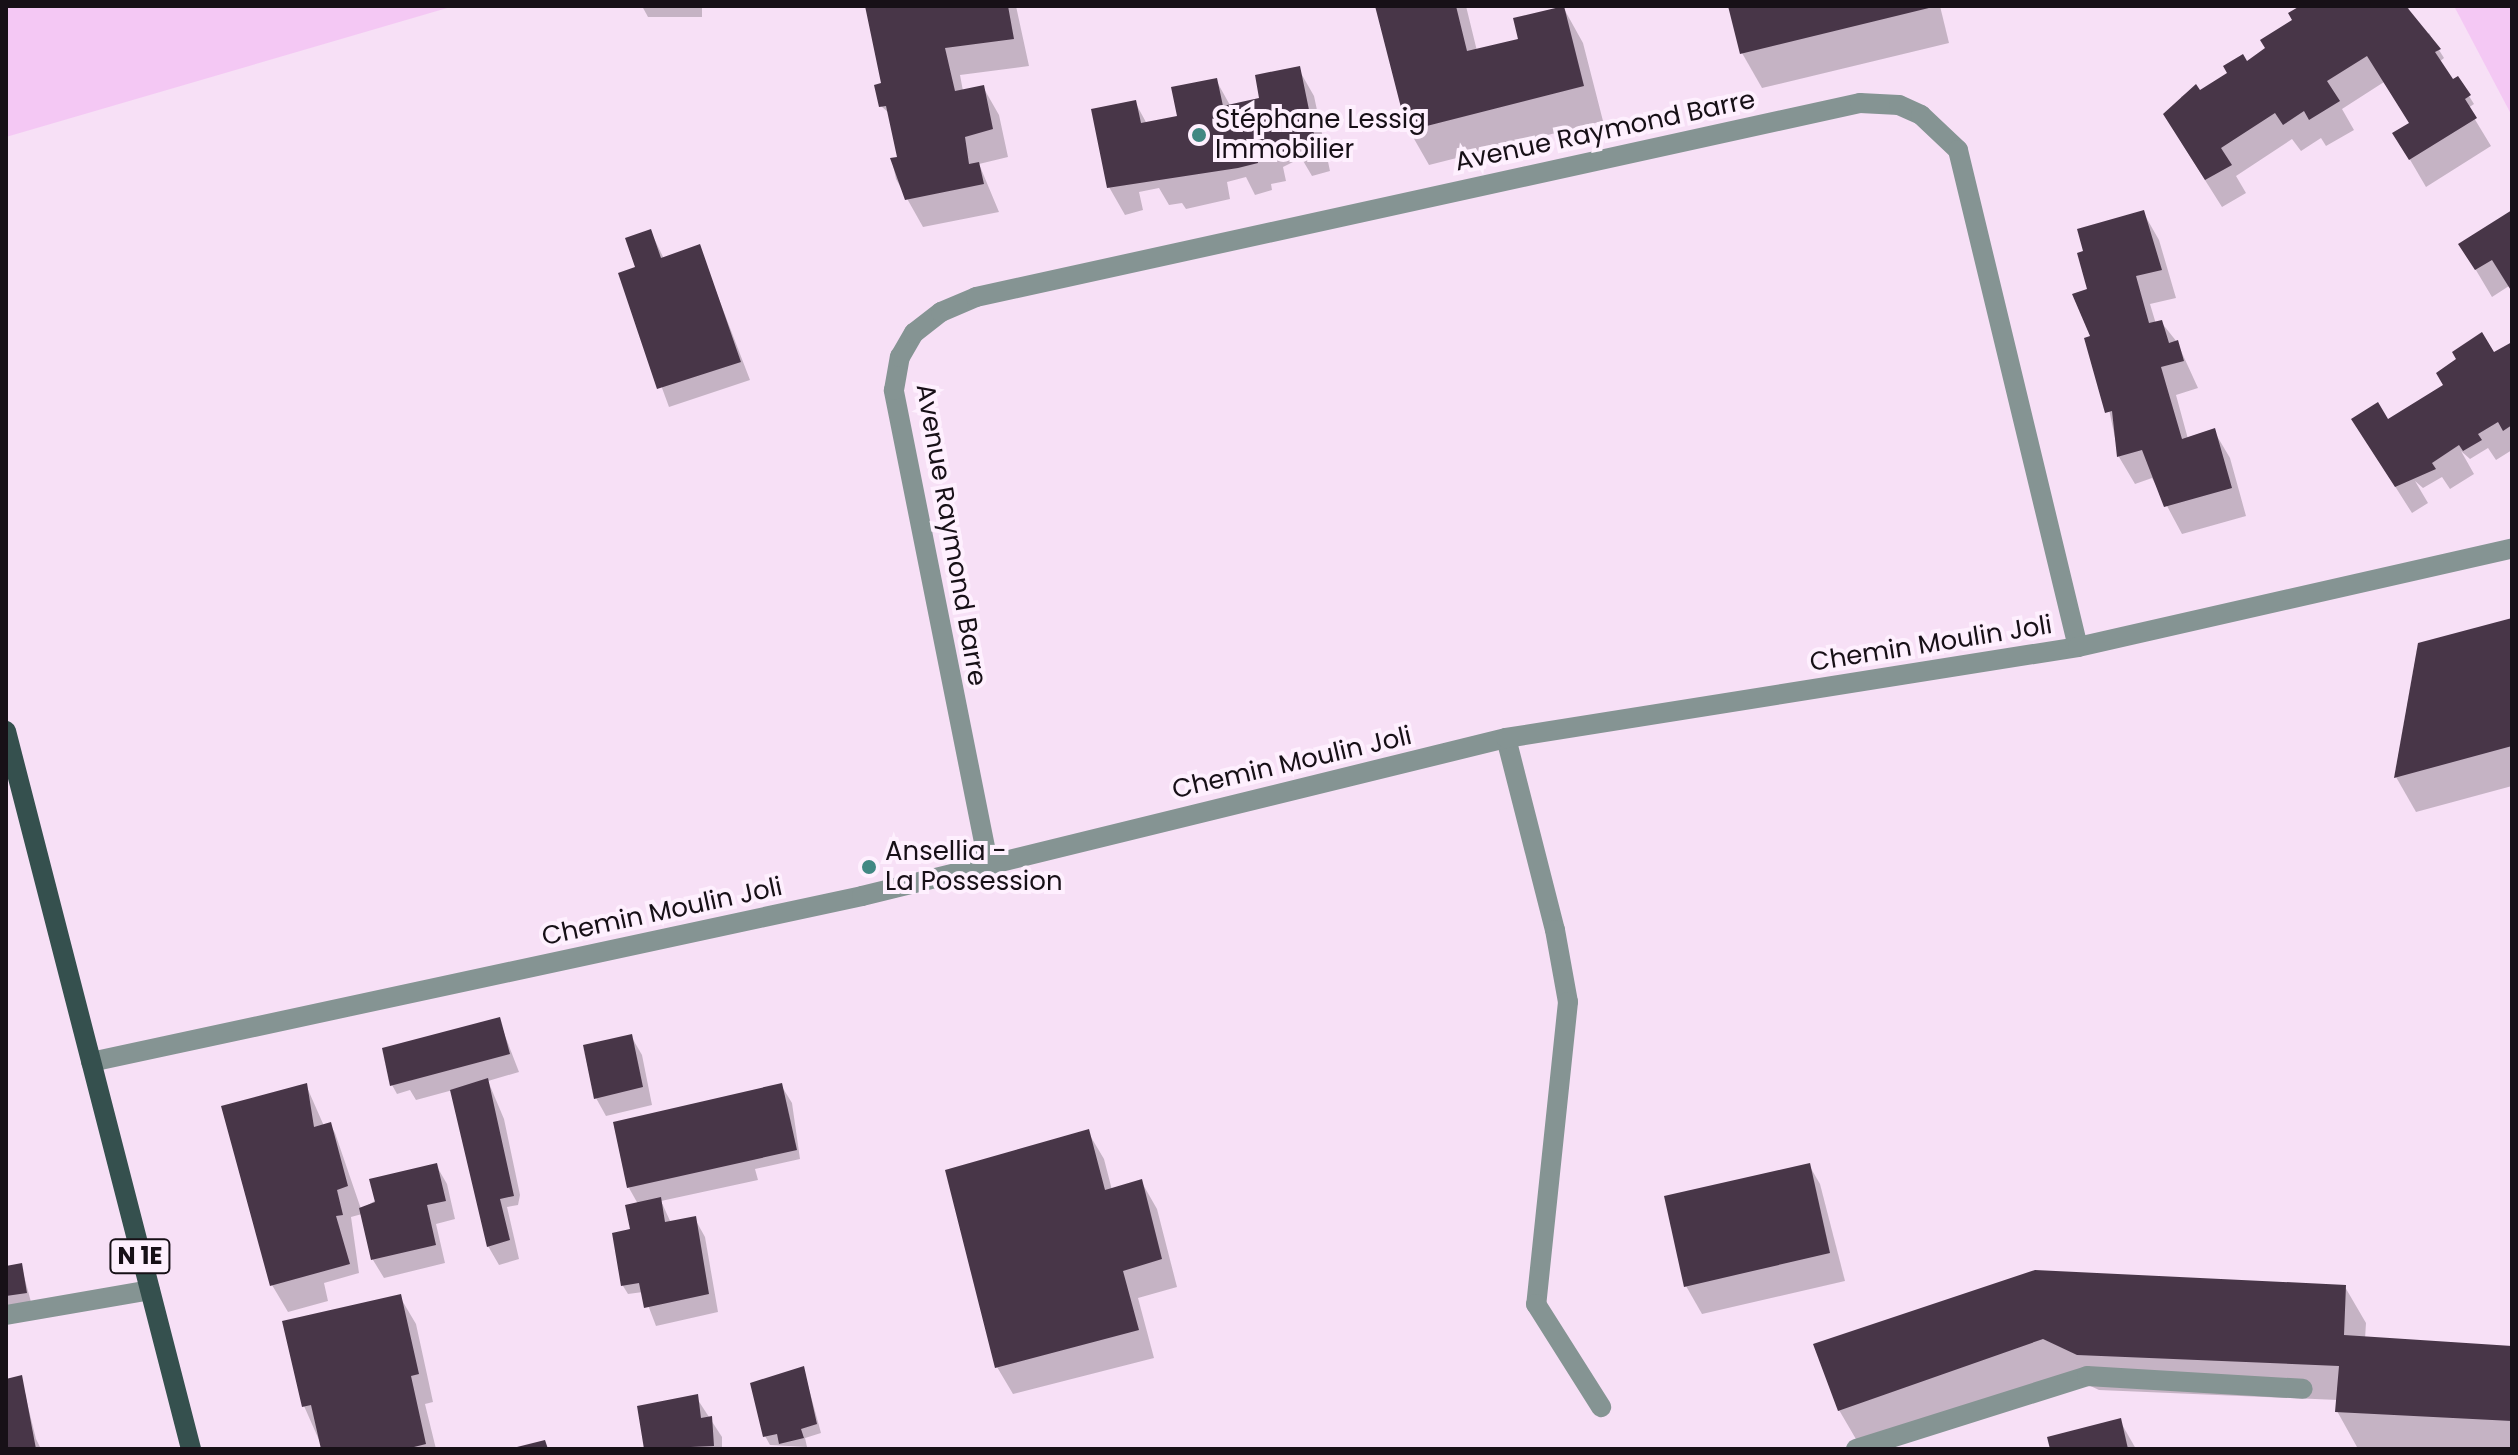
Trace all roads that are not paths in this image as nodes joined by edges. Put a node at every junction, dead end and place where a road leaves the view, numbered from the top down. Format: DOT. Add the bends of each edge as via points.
graph roads {
  1 [pos="2512,548"];
  2 [pos="2078,647"];
  3 [pos="6,731"];
  4 [pos="1506,738"];
  5 [pos="988,862"];
  6 [pos="91,1062"];
  7 [pos="150,1290"];
  8 [pos="6,1315"];
  9 [pos="2303,1389"];
  10 [pos="1601,1407"];
  11 [pos="191,1449"];
  12 [pos="1856,1449"];
  1 -- 2 [label="street, Chemin Moulin Joli"];
  2 -- 4 [label="street, Chemin Moulin Joli"];
  2 -- 5 [label="street, Avenue Raymond Barre" via="1958,150 1921,115 1899,105 1860,103 992,294 941,312 914,333 900,357 894,390"];
  3 -- 6 [label="main road, N 1E"];
  4 -- 5 [label="street, Chemin Moulin Joli"];
  4 -- 10 [label="street" via="1568,1002 1536,1304"];
  5 -- 6 [label="street, Chemin Moulin Joli" via="862,896"];
  6 -- 7 [label="main road, N 1E"];
  7 -- 8 [label="street"];
  7 -- 11 [label="main road, N 1E"];
  9 -- 12 [label="street" via="2087,1376"];
}
